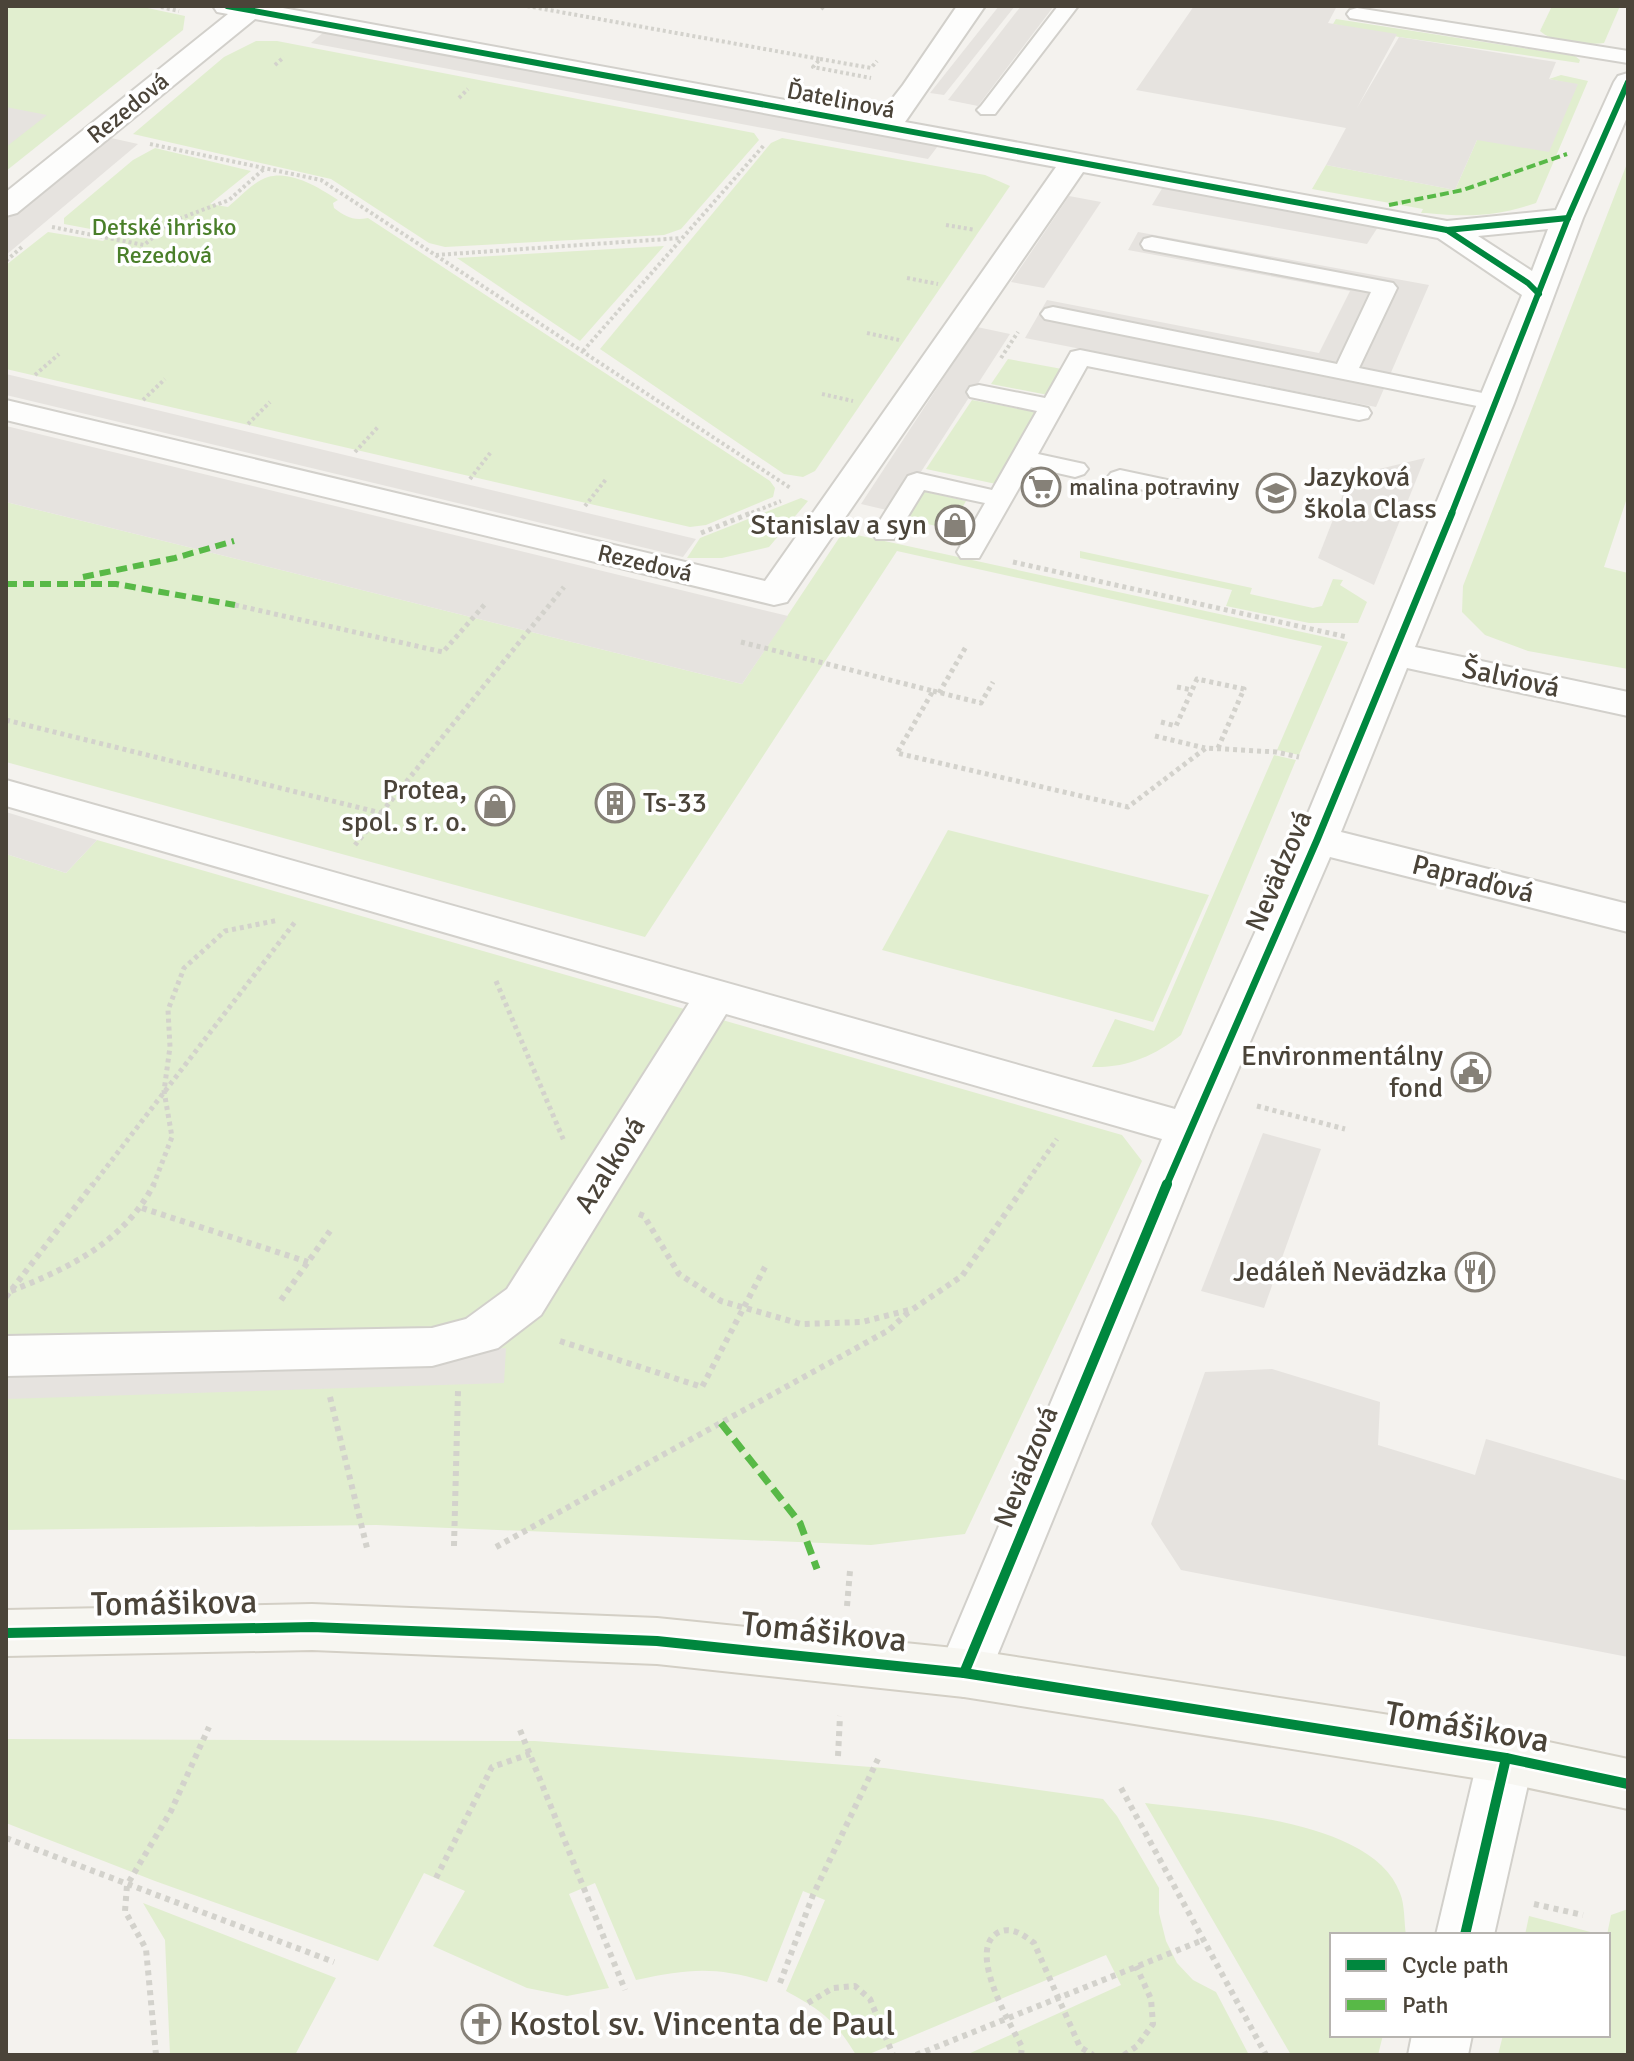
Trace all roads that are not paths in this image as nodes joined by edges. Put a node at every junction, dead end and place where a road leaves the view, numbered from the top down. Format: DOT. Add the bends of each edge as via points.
graph roads {
  1 [pos="971,6"];
  2 [pos="1068,6"];
  3 [pos="238,8"];
  4 [pos="328,14"];
  5 [pos="1357,14"];
  6 [pos="1628,57"];
  7 [pos="1628,82"];
  8 [pos="988,110"];
  9 [pos="884,128"];
  10 [pos="1074,163"];
  11 [pos="6,207"];
  12 [pos="1568,218"];
  13 [pos="1447,230"];
  14 [pos="1152,244"];
  15 [pos="1539,294"];
  16 [pos="1053,314"];
  17 [pos="1345,372"];
  18 [pos="979,392"];
  19 [pos="1497,403"];
  20 [pos="1052,407"];
  21 [pos="6,410"];
  22 [pos="1359,413"];
  23 [pos="1023,458"];
  24 [pos="1068,475"];
  25 [pos="1120,478"];
  26 [pos="1177,489"];
  27 [pos="1000,499"];
  28 [pos="885,533"];
  29 [pos="970,552"];
  30 [pos="1376,646"];
  31 [pos="1628,704"];
  32 [pos="6,793"];
  33 [pos="1317,840"];
  34 [pos="1628,918"];
  35 [pos="715,996"];
  36 [pos="1189,1130"];
  37 [pos="6,1356"];
  38 [pos="6,1633"];
  39 [pos="964,1673"];
  40 [pos="1506,1758"];
  41 [pos="1628,1784"];
  42 [pos="1465,1933"];
  1 -- 9 [label="street, Ďatelinová"];
  2 -- 8 [label="lane"];
  3 -- 4 [label="street, Ďatelinová"];
  3 -- 11 [label="street, Rezedová"];
  4 -- 9 [label="street, Ďatelinová"];
  5 -- 6 [label="lane"];
  7 -- 12 [label="street, Nevädzová"];
  9 -- 10 [label="street, Ďatelinová"];
  10 -- 13 [label="street, Ďatelinová"];
  10 -- 21 [label="street, Rezedová" via="774,594"];
  12 -- 13 [label="street, Ďatelinová"];
  12 -- 15 [label="street, Nevädzová"];
  13 -- 15 [label="street, Ďatelinová"];
  14 -- 17 [label="lane" via="1385,288"];
  15 -- 19 [label="street, Nevädzová"];
  16 -- 17 [label="lane"];
  17 -- 19 [label="lane"];
  18 -- 20 [label="lane"];
  19 -- 30 [label="street, Nevädzová"];
  20 -- 22 [label="lane" via="1080,357"];
  20 -- 23 [label="lane"];
  23 -- 24 [label="lane"];
  23 -- 27 [label="lane"];
  25 -- 26 [label="lane"];
  27 -- 28 [label="lane" via="917,481"];
  27 -- 29 [label="lane"];
  30 -- 31 [label="street, Šalviová"];
  30 -- 33 [label="street, Nevädzová"];
  32 -- 35 [label="street"];
  33 -- 34 [label="street, Papraďová"];
  33 -- 36 [label="street, Nevädzová"];
  35 -- 36 [label="street"];
  35 -- 37 [label="street, Azalková" via="524,1302 478,1330 432,1347"];
  36 -- 39 [label="street, Nevädzová"];
  38 -- 39 [label="main road, Tomášikova" via="312,1627 657,1641"];
  39 -- 40 [label="main road, Tomášikova"];
  40 -- 41 [label="main road, Tomášikova"];
  40 -- 42 [label="street"];
}
